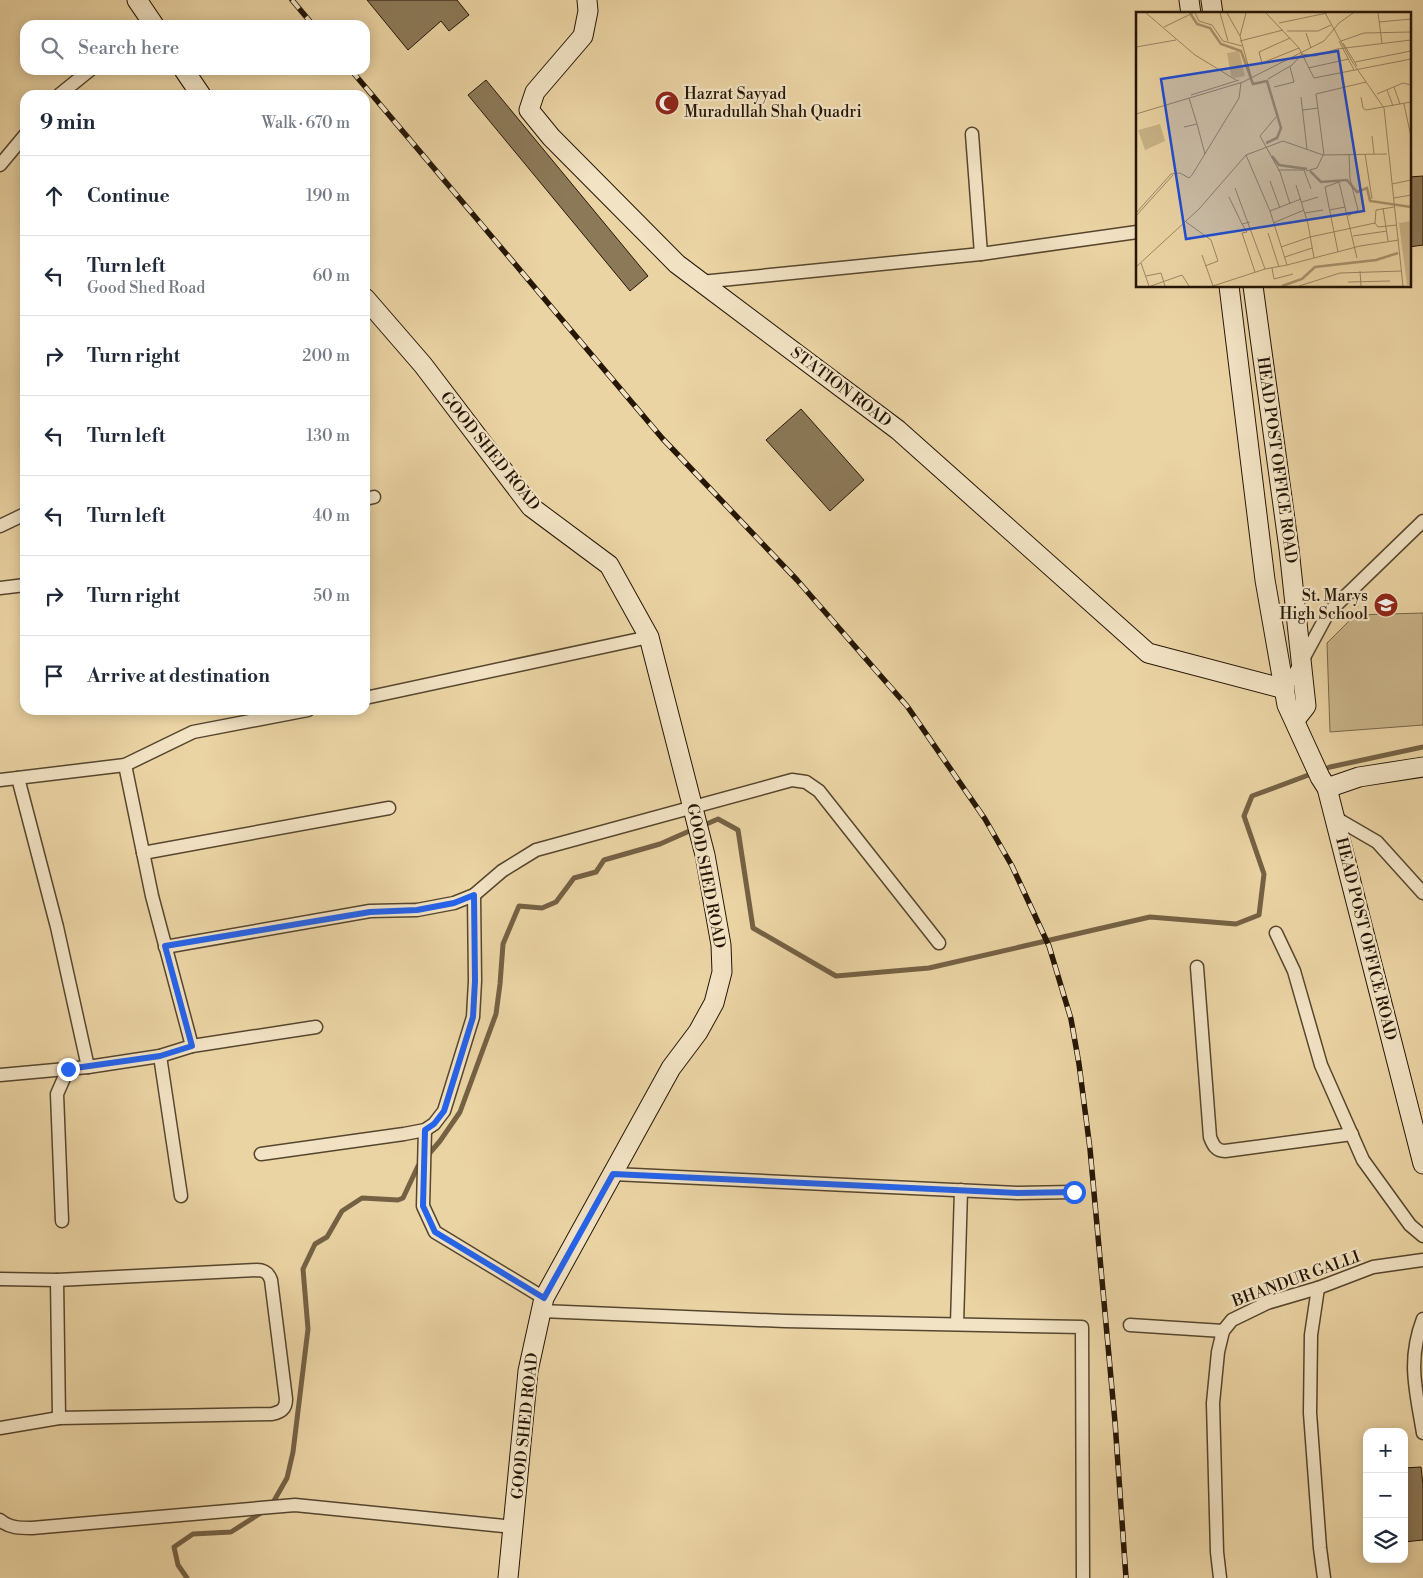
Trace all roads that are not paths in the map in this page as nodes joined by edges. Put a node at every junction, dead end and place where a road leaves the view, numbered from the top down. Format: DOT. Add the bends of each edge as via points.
graph roads {
  1 [pos="137,0"];
  2 [pos="587,0"];
  3 [pos="148,20"];
  4 [pos="84,75"];
  5 [pos="187,75"];
  6 [pos="65,90"];
  7 [pos="198,90"];
  8 [pos="972,134"];
  9 [pos="20,140"];
  10 [pos="0,165"];
  11 [pos="1136,232"];
  12 [pos="981,254"];
  13 [pos="701,282"];
  14 [pos="1229,288"];
  15 [pos="1253,288"];
  16 [pos="370,304"];
  17 [pos="20,516"];
  18 [pos="1423,521"];
  19 [pos="0,526"];
  20 [pos="20,586"];
  21 [pos="0,588"];
  22 [pos="650,638"];
  23 [pos="1302,663"];
  24 [pos="1285,689"];
  25 [pos="370,697"];
  26 [pos="282,715"];
  27 [pos="1295,720"];
  28 [pos="125,765"];
  29 [pos="1423,767"];
  30 [pos="18,778"];
  31 [pos="0,780"];
  32 [pos="1323,782"];
  33 [pos="388,808"];
  34 [pos="1334,817"];
  35 [pos="697,822"];
  36 [pos="143,853"];
  37 [pos="1423,893"];
  38 [pos="474,895"];
  39 [pos="1276,933"];
  40 [pos="939,942"];
  41 [pos="165,946"];
  42 [pos="1197,967"];
  43 [pos="316,1027"];
  44 [pos="192,1046"];
  45 [pos="160,1056"];
  46 [pos="88,1067"];
  47 [pos="68,1069"];
  48 [pos="0,1075"];
  49 [pos="425,1130"];
  50 [pos="1352,1134"];
  51 [pos="261,1154"];
  52 [pos="1423,1164"];
  53 [pos="613,1174"];
  54 [pos="961,1190"];
  55 [pos="1074,1192"];
  56 [pos="181,1196"];
  57 [pos="62,1221"];
  58 [pos="1423,1236"];
  59 [pos="1423,1260"];
  60 [pos="0,1279"];
  61 [pos="57,1280"];
  62 [pos="1318,1288"];
  63 [pos="543,1304"];
  64 [pos="1423,1319"];
  65 [pos="957,1324"];
  66 [pos="1130,1325"];
  67 [pos="1223,1331"];
  68 [pos="59,1418"];
  69 [pos="0,1428"];
  70 [pos="1423,1433"];
  71 [pos="0,1520"];
  72 [pos="514,1527"];
  73 [pos="508,1578"];
  74 [pos="1083,1578"];
  75 [pos="1220,1578"];
  76 [pos="1324,1578"];
  1 -- 3 [label="street"];
  2 -- 13 [label="street, STATION ROAD" via="583,36 535,92 529,110 551,137 677,264"];
  4 -- 6 [label="street"];
  5 -- 7 [label="street"];
  8 -- 12 [label="street"];
  9 -- 10 [label="street"];
  11 -- 12 [label="street"];
  12 -- 13 [label="street"];
  13 -- 24 [label="street, STATION ROAD" via="898,430 1148,653"];
  14 -- 24 [label="street, HEAD POST OFFICE ROAD" via="1265,580"];
  15 -- 23 [label="street, HEAD POST OFFICE ROAD" via="1290,549"];
  16 -- 22 [label="street, GOOD SHED ROAD" via="423,366 530,507 609,565"];
  17 -- 19 [label="street"];
  18 -- 23 [label="street" via="1328,613"];
  20 -- 21 [label="street"];
  22 -- 25 [label="street"];
  22 -- 35 [label="street, GOOD SHED ROAD"];
  23 -- 24 [label="street"];
  23 -- 27 [label="street, HEAD POST OFFICE ROAD" via="1306,706"];
  24 -- 27 [label="street, HEAD POST OFFICE ROAD"];
  26 -- 28 [label="street" via="193,732"];
  27 -- 32 [label="street, HEAD POST OFFICE ROAD"];
  28 -- 30 [label="street"];
  28 -- 36 [label="street"];
  29 -- 32 [label="street"];
  30 -- 31 [label="street"];
  30 -- 46 [label="street" via="57,927"];
  32 -- 34 [label="street, HEAD POST OFFICE ROAD"];
  33 -- 36 [label="street"];
  34 -- 37 [label="street" via="1377,842"];
  34 -- 52 [label="street, HEAD POST OFFICE ROAD"];
  35 -- 38 [label="street" via="536,850 502,871"];
  35 -- 40 [label="street" via="786,782 806,782 820,791"];
  35 -- 53 [label="street, GOOD SHED ROAD" via="721,945 722,972 714,1002 698,1032 671,1068"];
  36 -- 41 [label="street"];
  38 -- 41 [label="street" via="454,903 417,910 370,912"];
  38 -- 49 [label="street" via="473,1017 444,1111"];
  39 -- 50 [label="street" via="1294,971 1322,1065"];
  41 -- 44 [label="street"];
  42 -- 50 [label="street" via="1210,1137 1215,1148 1225,1151"];
  43 -- 44 [label="street"];
  44 -- 45 [label="street"];
  45 -- 46 [label="street"];
  45 -- 56 [label="street"];
  46 -- 47 [label="street"];
  47 -- 48 [label="street"];
  47 -- 57 [label="street" via="57,1094"];
  49 -- 51 [label="street"];
  49 -- 63 [label="street" via="423,1206 435,1232"];
  50 -- 58 [label="street" via="1363,1160 1410,1226"];
  53 -- 54 [label="street"];
  53 -- 63 [label="street, GOOD SHED ROAD"];
  54 -- 55 [label="street"];
  54 -- 65 [label="street"];
  59 -- 62 [label="street, BHANDUR GALLI" via="1373,1268"];
  60 -- 61 [label="street"];
  61 -- 68 [label="street"];
  61 -- 68 [label="street" via="266,1272 271,1280 286,1399 283,1410 272,1414"];
  62 -- 67 [label="street, BHANDUR GALLI" via="1267,1303 1232,1320"];
  62 -- 76 [label="street" via="1311,1335 1310,1413"];
  63 -- 65 [label="street" via="785,1320"];
  63 -- 72 [label="street, GOOD SHED ROAD" via="528,1371"];
  64 -- 70 [label="street" via="1416,1337 1413,1371"];
  65 -- 74 [label="street" via="1082,1327"];
  66 -- 67 [label="street"];
  67 -- 75 [label="street, BHANDUR GALLI" via="1213,1403 1216,1552"];
  68 -- 69 [label="street"];
  71 -- 72 [label="street" via="17,1528 32,1528 295,1505"];
  72 -- 73 [label="street, GOOD SHED ROAD"];
}
